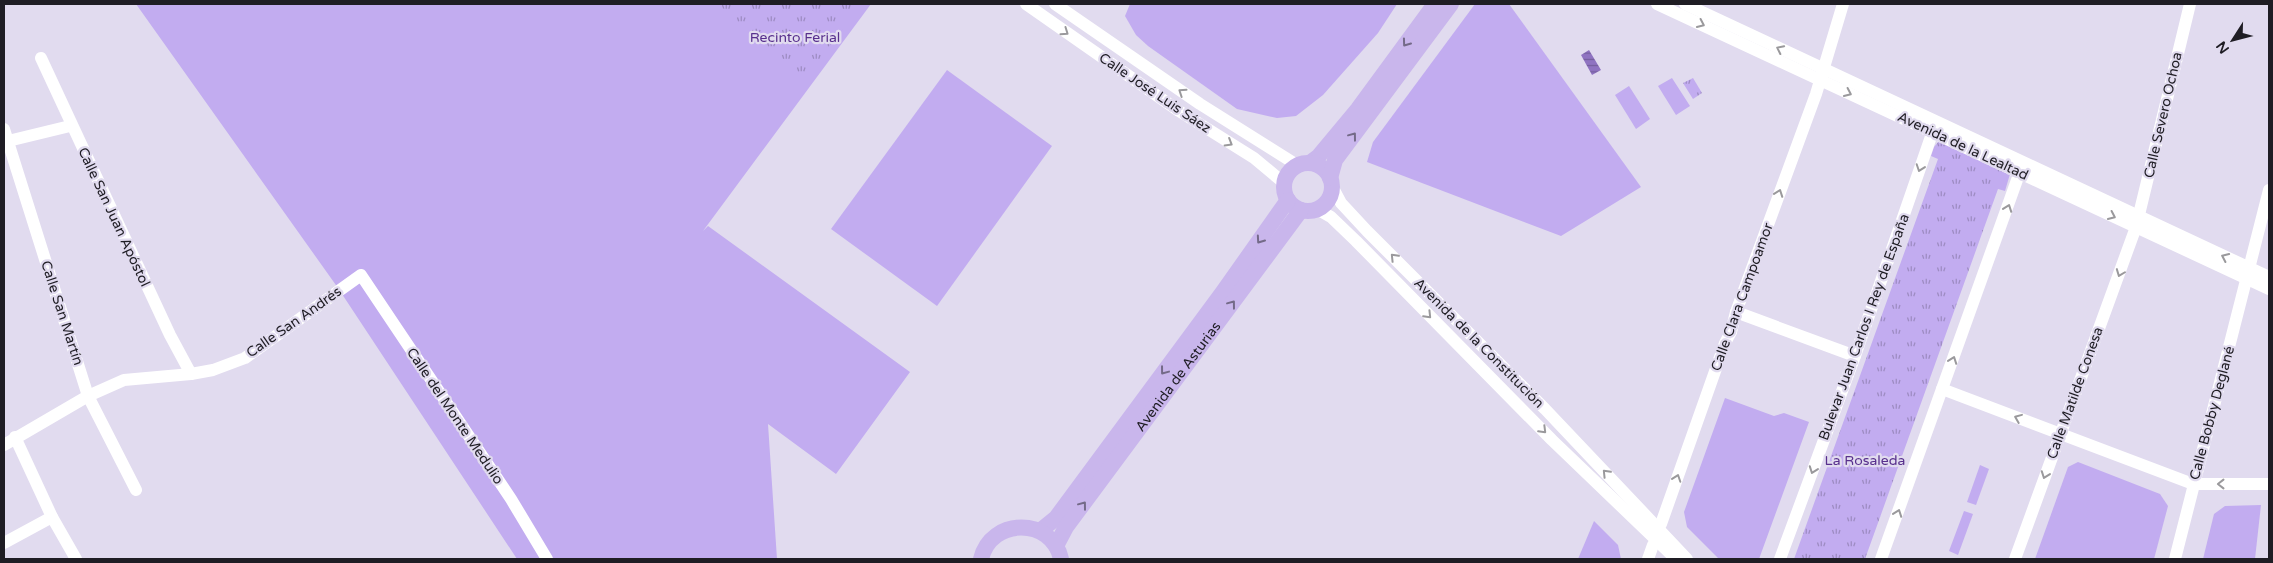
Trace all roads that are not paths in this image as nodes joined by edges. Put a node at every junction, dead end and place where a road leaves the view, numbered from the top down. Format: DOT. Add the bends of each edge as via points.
graph roads {
  1 [pos="1026,4"];
  2 [pos="1055,4"];
  3 [pos="1435,4"];
  4 [pos="1451,4"];
  5 [pos="1657,4"];
  6 [pos="1685,4"];
  7 [pos="1844,4"];
  8 [pos="2190,4"];
  9 [pos="41,58"];
  10 [pos="1822,75"];
  11 [pos="70,126"];
  12 [pos="1935,127"];
  13 [pos="4,129"];
  14 [pos="6,142"];
  15 [pos="1303,164"];
  16 [pos="2022,168"];
  17 [pos="1331,182"];
  18 [pos="1284,183"];
  19 [pos="2269,190"];
  20 [pos="1294,205"];
  21 [pos="1318,209"];
  22 [pos="2138,222"];
  23 [pos="2248,273"];
  24 [pos="361,275"];
  25 [pos="2269,277"];
  26 [pos="2269,289"];
  27 [pos="1736,312"];
  28 [pos="1855,356"];
  29 [pos="191,374"];
  30 [pos="1942,389"];
  31 [pos="88,396"];
  32 [pos="2061,433"];
  33 [pos="15,437"];
  34 [pos="4,445"];
  35 [pos="2193,484"];
  36 [pos="2269,484"];
  37 [pos="136,490"];
  38 [pos="1627,503"];
  39 [pos="52,517"];
  40 [pos="1661,524"];
  41 [pos="1040,531"];
  42 [pos="4,543"];
  43 [pos="1653,546"];
  44 [pos="1058,552"];
  45 [pos="76,559"];
  46 [pos="547,559"];
  47 [pos="981,559"];
  48 [pos="1648,559"];
  49 [pos="1666,559"];
  50 [pos="1676,559"];
  51 [pos="1687,559"];
  52 [pos="1698,559"];
  53 [pos="1780,559"];
  54 [pos="1881,559"];
  55 [pos="2015,559"];
  56 [pos="2175,559"];
  1 -- 18 [label="street, Calle José Luis Sáez, one-way" via="1179,111 1254,158"];
  15 -- 2 [label="street, Calle José Luis Sáez, one-way" via="1200,104"];
  3 -- 15 [label="main road, one-way" via="1358,109 1318,157"];
  17 -- 4 [label="main road, one-way" via="1335,160"];
  5 -- 10 [label="street, Avenida de la Lealtad, one-way"];
  10 -- 6 [label="street, Avenida de la Lealtad, one-way"];
  7 -- 10 [label="street"];
  8 -- 22 [label="street, Calle Severo Ochoa"];
  9 -- 11 [label="street, Calle San Juan Apóstol"];
  10 -- 12 [label="street, Avenida de la Lealtad"];
  27 -- 10 [label="street, Calle Clara Campoamor, one-way"];
  11 -- 14 [label="street"];
  11 -- 29 [label="street, Calle San Juan Apóstol"];
  12 -- 16 [label="street, Avenida de la Lealtad"];
  12 -- 28 [label="street, Bulevar Juan Carlos I Rey de España, one-way"];
  13 -- 14 [label="street, Calle San Martín"];
  14 -- 31 [label="street, Calle San Martín"];
  15 -- 17 [label="main road" via="1322,167"];
  15 -- 18 [label="main road" via="1291,170"];
  16 -- 22 [label="street, Avenida de la Lealtad"];
  30 -- 16 [label="street, one-way"];
  17 -- 21 [label="main road" via="1328,200"];
  38 -- 17 [label="street, Avenida de la Constitución, one-way" via="1341,203"];
  18 -- 20 [label="main road" via="1284,192"];
  19 -- 23 [label="street, Calle Bobby Deglané"];
  20 -- 21 [label="main road"];
  20 -- 41 [label="main road, Avenida de Asturias, one-way" via="1223,292 1056,518"];
  44 -- 20 [label="main road, Avenida de Asturias, one-way" via="1066,527"];
  21 -- 38 [label="street, Avenida de la Constitución, one-way" via="1356,241 1552,440"];
  22 -- 23 [label="street, Avenida de la Lealtad"];
  22 -- 32 [label="street, Calle Matilde Conesa, one-way"];
  23 -- 25 [label="street, Avenida de la Lealtad"];
  23 -- 26 [label="street, Avenida de la Lealtad"];
  23 -- 35 [label="street, Calle Bobby Deglané"];
  24 -- 29 [label="street, Calle San Andrés" via="245,358"];
  24 -- 46 [label="street, Calle del Monte Medulio"];
  27 -- 28 [label="street"];
  40 -- 27 [label="street, Calle Clara Campoamor, one-way"];
  28 -- 53 [label="street, Bulevar Juan Carlos I Rey de España, one-way"];
  29 -- 31 [label="street, Calle San Andrés" via="135,378"];
  32 -- 30 [label="street, one-way"];
  54 -- 30 [label="street, one-way"];
  31 -- 33 [label="street, Calle San Andrés"];
  31 -- 37 [label="street, Calle San Martín"];
  32 -- 35 [label="street"];
  32 -- 55 [label="street, Calle Matilde Conesa, one-way"];
  33 -- 34 [label="street, Calle San Andrés"];
  33 -- 39 [label="street"];
  36 -- 35 [label="street, one-way"];
  35 -- 56 [label="street, Calle Bobby Deglané"];
  38 -- 40 [label="street, Avenida de la Constitución"];
  38 -- 43 [label="street, Avenida de la Constitución"];
  38 -- 50 [label="street, Avenida de la Constitución"];
  38 -- 51 [label="street, Avenida de la Constitución"];
  39 -- 42 [label="street"];
  39 -- 45 [label="street"];
  40 -- 52 [label="street, Avenida de la Constitución"];
  41 -- 44 [label="main road"];
  41 -- 47 [label="main road" via="1020,526 1008,528 989,542"];
  43 -- 48 [label="street"];
  43 -- 49 [label="street, Avenida de la Constitución"];
}
